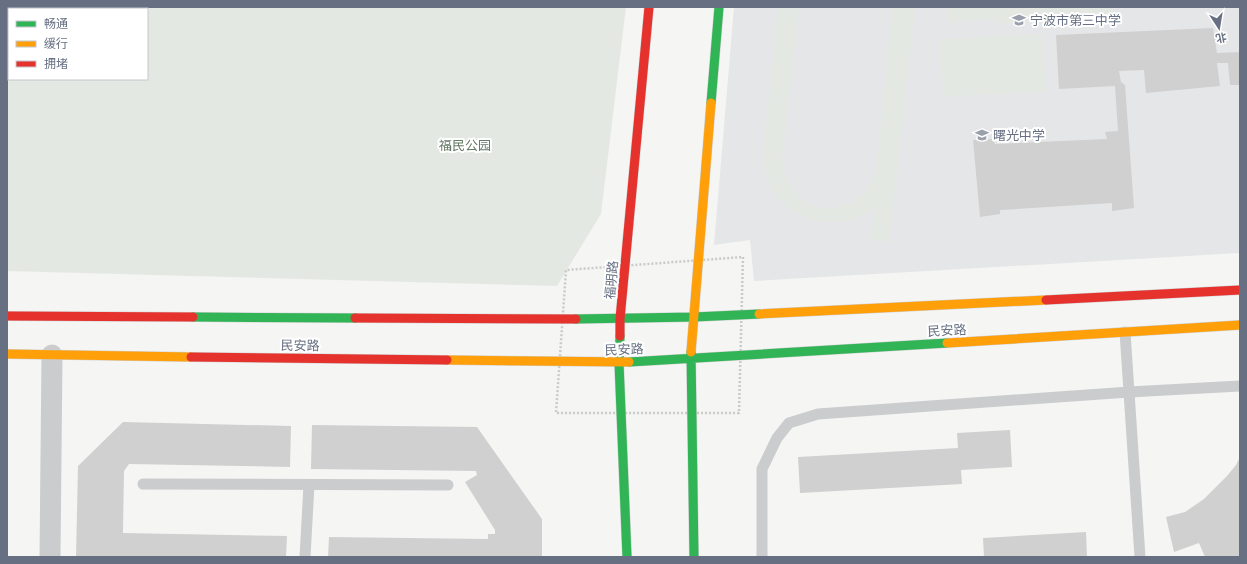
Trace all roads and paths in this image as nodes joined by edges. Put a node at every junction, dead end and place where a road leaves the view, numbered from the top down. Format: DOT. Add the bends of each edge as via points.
graph roads {
  1 [pos="649,7"];
  2 [pos="719,7"];
  3 [pos="1240,290"];
  4 [pos="7,316"];
  5 [pos="694,317"];
  6 [pos="620,319"];
  7 [pos="1240,325"];
  8 [pos="1125,332"];
  9 [pos="7,354"];
  10 [pos="52,355"];
  11 [pos="690,358"];
  12 [pos="620,363"];
  13 [pos="1240,386"];
  14 [pos="1129,392"];
  15 [pos="143,484"];
  16 [pos="309,485"];
  17 [pos="448,485"];
  18 [pos="50,557"];
  19 [pos="306,557"];
  20 [pos="626,557"];
  21 [pos="694,557"];
  22 [pos="762,557"];
  23 [pos="1140,557"];
  1 -- 6 [label="main road, 福明路"];
  2 -- 5 [label="main road"];
  3 -- 5 [label="main road, 民安路"];
  4 -- 6 [label="main road, 民安路"];
  5 -- 6 [label="main road, 民安路"];
  5 -- 11 [label="main road"];
  6 -- 12 [label="main road, 福明路"];
  7 -- 8 [label="main road, 民安路"];
  8 -- 11 [label="main road, 民安路"];
  8 -- 14 [label="lane"];
  9 -- 10 [label="main road, 民安路"];
  10 -- 12 [label="main road, 民安路"];
  10 -- 18 [label="street"];
  11 -- 12 [label="main road, 民安路"];
  11 -- 21 [label="main road"];
  12 -- 20 [label="main road, 福明路"];
  13 -- 14 [label="lane"];
  14 -- 22 [label="lane" via="818,414 789,423 777,438 762,469"];
  14 -- 23 [label="lane"];
  15 -- 16 [label="lane"];
  16 -- 17 [label="lane"];
  16 -- 19 [label="lane"];
}
